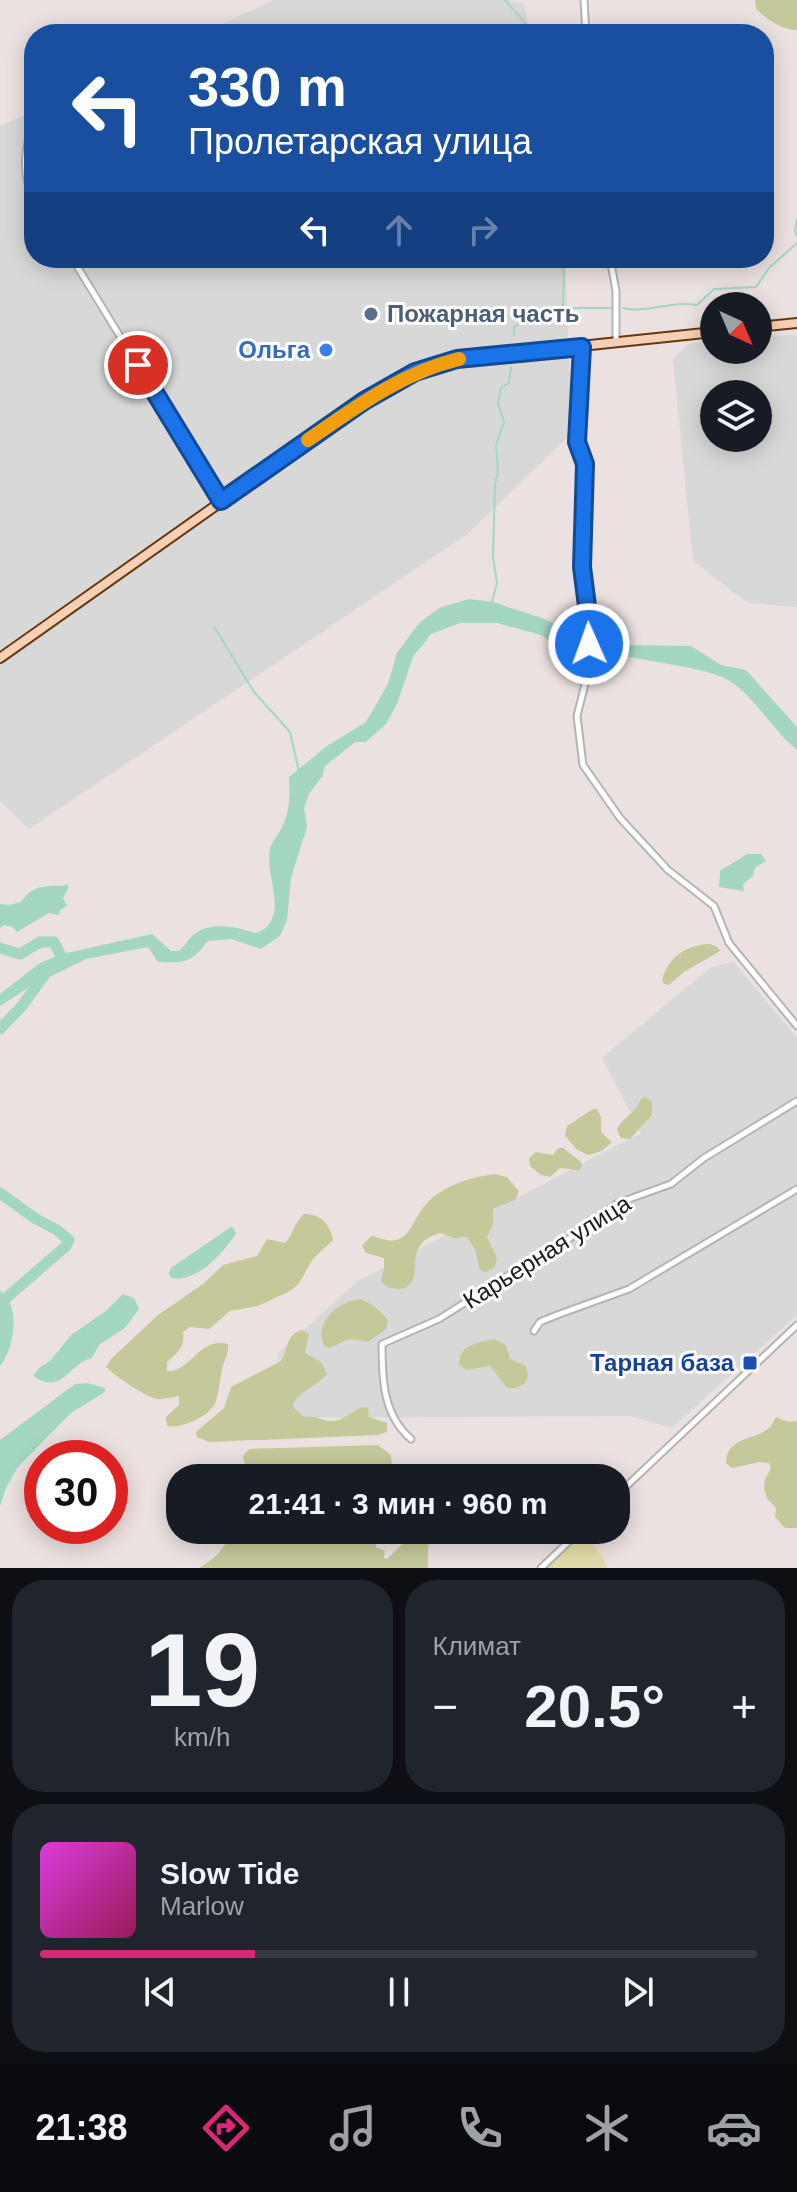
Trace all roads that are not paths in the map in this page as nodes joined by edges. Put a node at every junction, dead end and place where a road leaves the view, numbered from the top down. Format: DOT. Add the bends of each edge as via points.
graph roads {
  1 [pos="584,0"];
  2 [pos="585,24"];
  3 [pos="78,268"];
  4 [pos="612,268"];
  5 [pos="797,323"];
  6 [pos="772,326"];
  7 [pos="700,333"];
  8 [pos="616,342"];
  9 [pos="582,347"];
  10 [pos="221,501"];
  11 [pos="589,644"];
  12 [pos="0,658"];
  13 [pos="589,668"];
  14 [pos="797,1026"];
  15 [pos="797,1101"];
  16 [pos="797,1189"];
  17 [pos="797,1325"];
  18 [pos="534,1331"];
  19 [pos="411,1439"];
  20 [pos="630,1483"];
  21 [pos="566,1544"];
  22 [pos="541,1568"];
  1 -- 2 [label="street"];
  3 -- 10 [label="street"];
  4 -- 8 [label="street"];
  5 -- 6 [label="main road"];
  7 -- 8 [label="main road"];
  8 -- 9 [label="main road"];
  9 -- 10 [label="main road" via="457,359 415,372 364,401"];
  9 -- 11 [label="street" via="577,442 585,464 582,567"];
  10 -- 12 [label="main road"];
  13 -- 14 [label="street" via="577,716 583,765 620,818 668,870 714,906 729,943"];
  15 -- 19 [label="street, Карьерная улица" via="671,1184 618,1203 544,1257 439,1319 382,1344 389,1408 397,1427"];
  16 -- 18 [label="street" via="629,1289 540,1322"];
  17 -- 20 [label="street"];
  21 -- 22 [label="street"];
}
